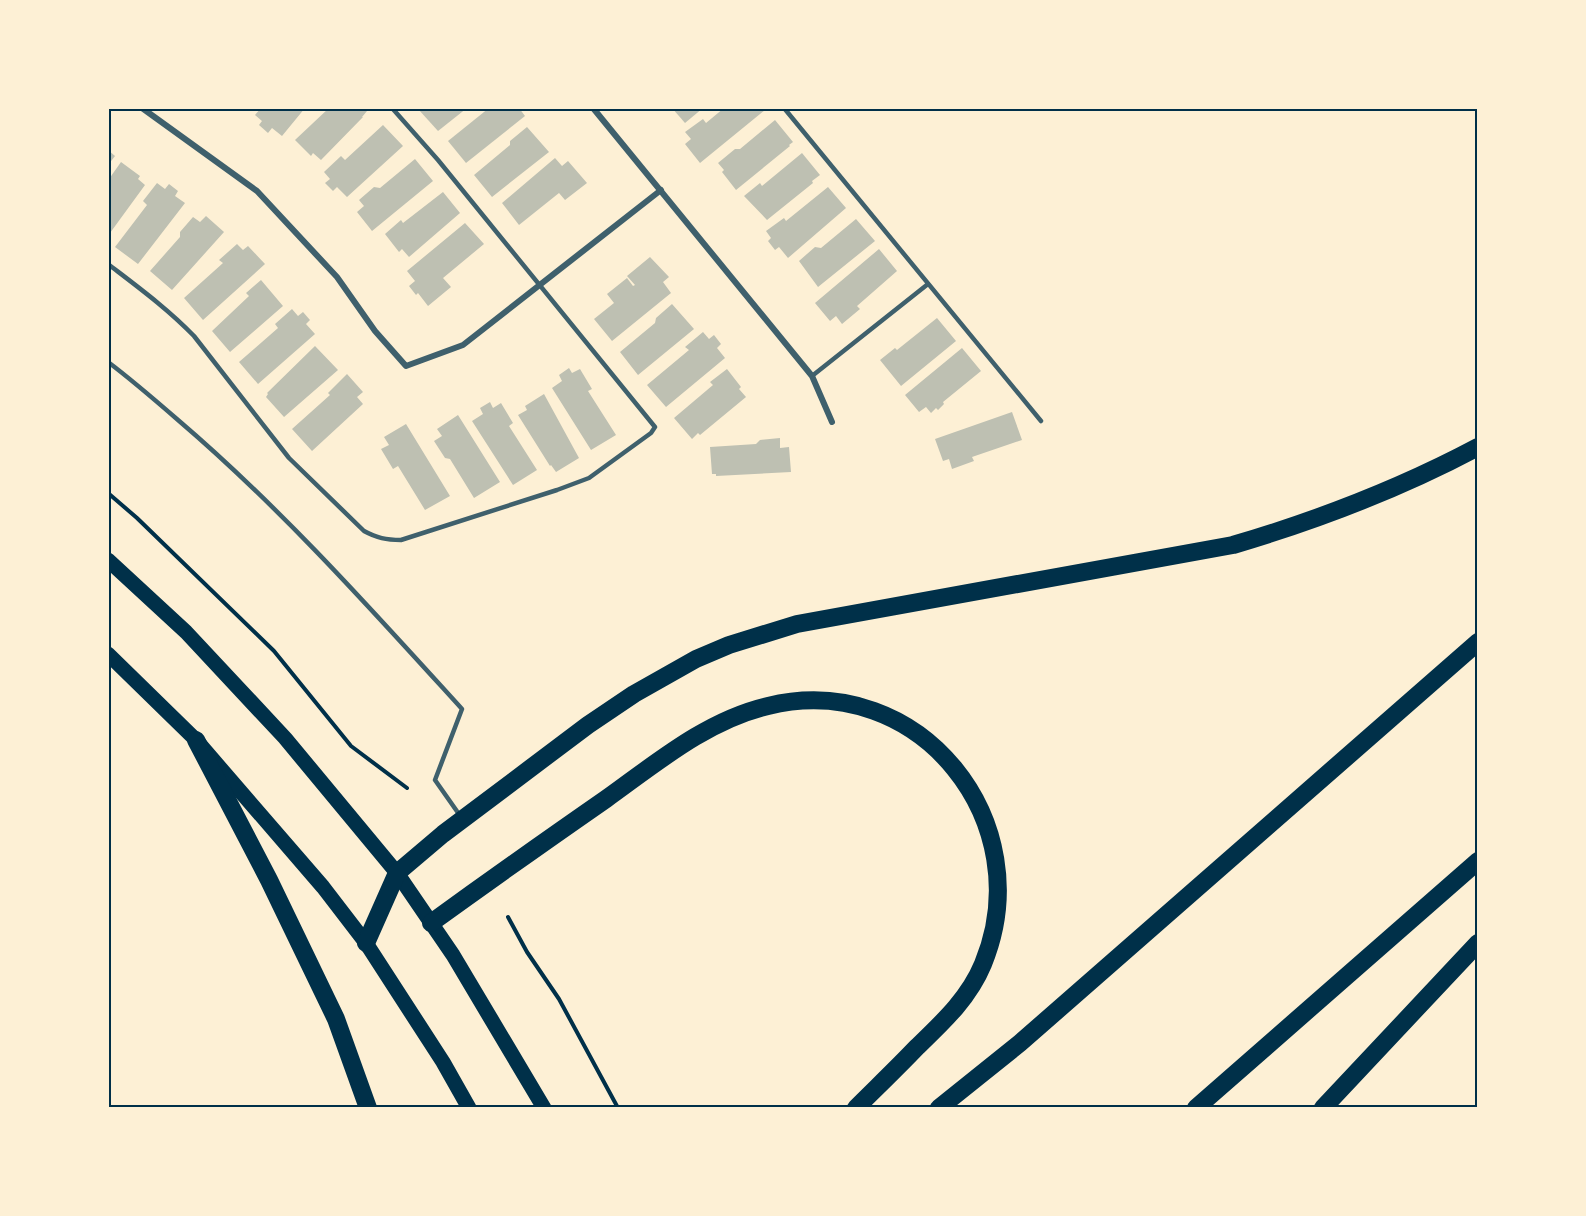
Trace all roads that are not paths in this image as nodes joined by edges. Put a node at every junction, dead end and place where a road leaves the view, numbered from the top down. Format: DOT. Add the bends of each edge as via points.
graph roads {
  1 [pos="142,108"];
  2 [pos="392,108"];
  3 [pos="593,108"];
  4 [pos="784,108"];
  5 [pos="661,190"];
  6 [pos="108,264"];
  7 [pos="928,284"];
  8 [pos="540,286"];
  9 [pos="108,362"];
  10 [pos="812,376"];
  11 [pos="1041,421"];
  12 [pos="832,422"];
  13 [pos="1478,447"];
  14 [pos="108,560"];
  15 [pos="1478,642"];
  16 [pos="108,654"];
  17 [pos="196,740"];
  18 [pos="463,819"];
  19 [pos="1478,861"];
  20 [pos="396,873"];
  21 [pos="432,923"];
  22 [pos="1478,942"];
  23 [pos="366,943"];
  24 [pos="368,1108"];
  25 [pos="469,1108"];
  26 [pos="544,1108"];
  27 [pos="856,1108"];
  28 [pos="939,1108"];
  29 [pos="1196,1108"];
  30 [pos="1323,1108"];
  1 -- 8 [label="street" via="257,191 337,277 375,331 406,366 463,345"];
  2 -- 8 [label="lane"];
  3 -- 5 [label="street"];
  4 -- 7 [label="lane"];
  5 -- 8 [label="street"];
  5 -- 10 [label="street"];
  6 -- 8 [label="lane" via="194,336 304,474 364,531 386,540 401,540 589,478 655,427"];
  7 -- 10 [label="lane"];
  7 -- 11 [label="lane"];
  9 -- 18 [label="lane" via="272,505 462,709 435,780"];
  10 -- 12 [label="street"];
  13 -- 18 [label="highway" via="1394,489 1233,545 797,624 729,645 634,694"];
  14 -- 20 [label="main road" via="186,632 278,730"];
  15 -- 28 [label="highway" via="1020,1043"];
  16 -- 17 [label="main road"];
  17 -- 23 [label="main road"];
  17 -- 24 [label="highway" via="336,1019"];
  18 -- 20 [label="highway"];
  19 -- 29 [label="highway"];
  20 -- 21 [label="main road"];
  20 -- 23 [label="highway"];
  21 -- 26 [label="main road"];
  21 -- 27 [label="highway" via="662,759 735,717 767,706 817,699 880,713 936,747 966,782 988,825 998,872 998,897 990,944 970,988 940,1025"];
  22 -- 30 [label="highway"];
  23 -- 25 [label="main road"];
}
